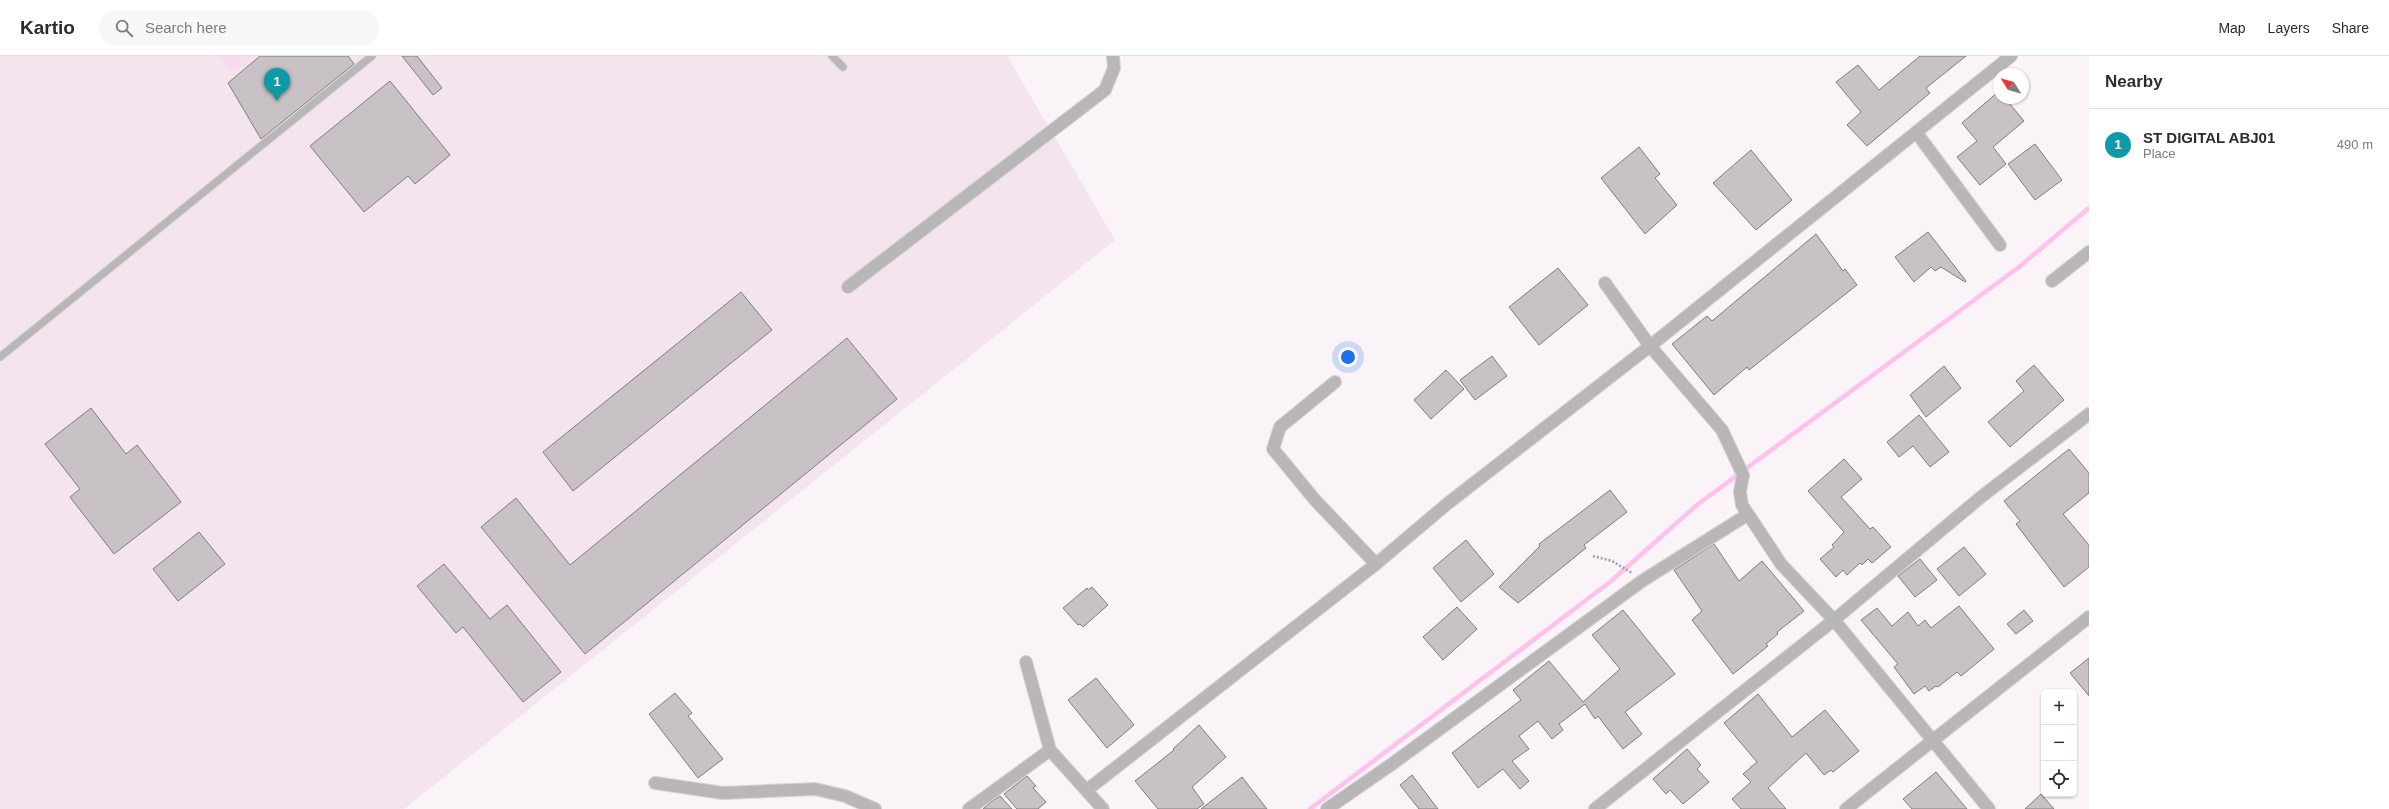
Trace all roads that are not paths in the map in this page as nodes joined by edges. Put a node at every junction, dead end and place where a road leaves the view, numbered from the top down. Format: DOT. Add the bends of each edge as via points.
graph roads {
  1 [pos="372,56"];
  2 [pos="832,56"];
  3 [pos="1113,56"];
  4 [pos="2011,56"];
  5 [pos="843,67"];
  6 [pos="1916,132"];
  7 [pos="2000,245"];
  8 [pos="2089,252"];
  9 [pos="2052,281"];
  10 [pos="1605,283"];
  11 [pos="848,287"];
  12 [pos="1650,346"];
  13 [pos="0,357"];
  14 [pos="1335,382"];
  15 [pos="2089,414"];
  16 [pos="1747,515"];
  17 [pos="1376,564"];
  18 [pos="2089,617"];
  19 [pos="1834,620"];
  20 [pos="1026,662"];
  21 [pos="1933,739"];
  22 [pos="1050,750"];
  23 [pos="655,783"];
  24 [pos="1087,790"];
  25 [pos="875,809"];
  26 [pos="970,809"];
  27 [pos="1103,809"];
  28 [pos="1327,809"];
  29 [pos="1595,809"];
  30 [pos="1846,809"];
  31 [pos="1989,809"];
  1 -- 13 [label="lane"];
  2 -- 5 [label="lane"];
  3 -- 11 [label="street" via="1114,68 1105,90"];
  4 -- 6 [label="street"];
  6 -- 7 [label="street"];
  6 -- 12 [label="street"];
  8 -- 9 [label="street"];
  10 -- 12 [label="street"];
  12 -- 16 [label="street" via="1722,430 1743,475 1740,492"];
  12 -- 17 [label="street" via="1447,504"];
  14 -- 17 [label="street" via="1280,427 1273,449 1315,500"];
  15 -- 19 [label="street" via="1981,497"];
  16 -- 19 [label="street" via="1781,564"];
  16 -- 28 [label="street" via="1642,581"];
  17 -- 24 [label="street"];
  18 -- 21 [label="street"];
  19 -- 21 [label="street"];
  19 -- 29 [label="street"];
  20 -- 22 [label="street"];
  21 -- 30 [label="street"];
  21 -- 31 [label="street"];
  22 -- 24 [label="street"];
  22 -- 26 [label="street"];
  23 -- 25 [label="street" via="723,793 815,789 845,796"];
  24 -- 27 [label="street"];
}
